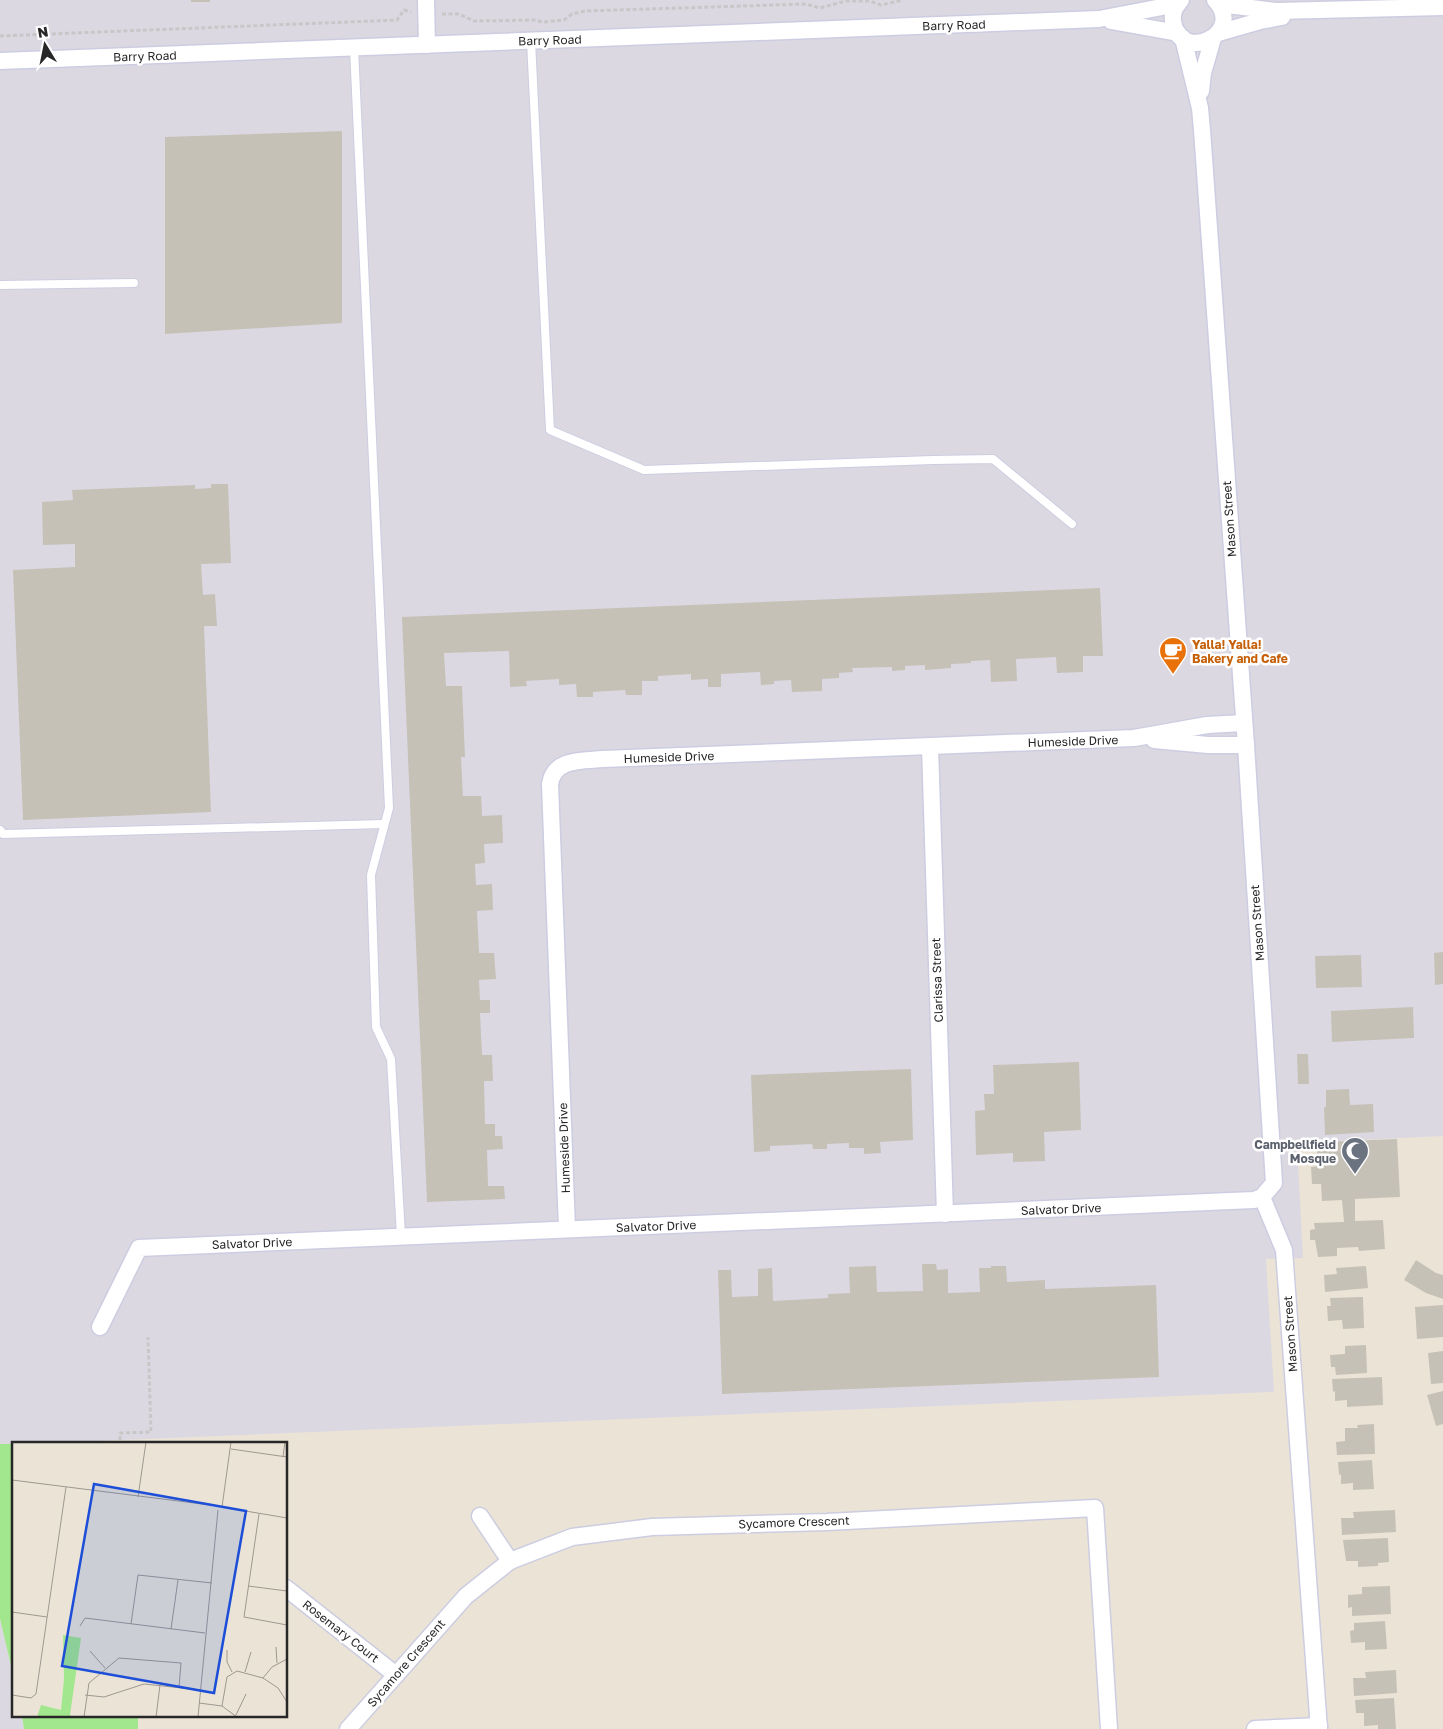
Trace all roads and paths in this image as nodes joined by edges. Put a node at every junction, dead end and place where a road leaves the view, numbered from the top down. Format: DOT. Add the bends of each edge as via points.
graph roads {
  1 [pos="903,0"];
  2 [pos="1216,1"];
  3 [pos="1179,2"];
  4 [pos="426,7"];
  5 [pos="1443,7"];
  6 [pos="1322,11"];
  7 [pos="1099,19"];
  8 [pos="0,36"];
  9 [pos="1180,36"];
  10 [pos="1215,36"];
  11 [pos="531,41"];
  12 [pos="427,45"];
  13 [pos="354,48"];
  14 [pos="0,61"];
  15 [pos="1200,108"];
  16 [pos="134,283"];
  17 [pos="0,285"];
  18 [pos="1072,524"];
  19 [pos="1244,723"];
  20 [pos="1134,738"];
  21 [pos="1246,745"];
  22 [pos="930,747"];
  23 [pos="384,824"];
  24 [pos="0,830"];
  25 [pos="1262,1197"];
  26 [pos="946,1214"];
  27 [pos="567,1230"];
  28 [pos="401,1236"];
  29 [pos="100,1328"];
  30 [pos="148,1337"];
  31 [pos="120,1440"];
  32 [pos="480,1516"];
  33 [pos="510,1562"];
  34 [pos="288,1590"];
  35 [pos="396,1675"];
  36 [pos="1319,1728"];
  37 [pos="348,1729"];
  38 [pos="1109,1729"];
  39 [pos="1255,1729"];
  1 -- 4 [label="path" via="881,4 846,1 820,8 806,4 584,11 564,20 543,22 474,22 459,14"];
  2 -- 6 [label="street" via="1276,11"];
  2 -- 10 [label="street, Mason Street" via="1223,18"];
  3 -- 7 [label="street, Barry Road"];
  3 -- 9 [label="street, Mason Street" via="1173,18"];
  4 -- 8 [label="path" via="404,10 397,20"];
  4 -- 12 [label="street"];
  5 -- 6 [label="street"];
  6 -- 10 [label="street" via="1260,21"];
  7 -- 9 [label="street, Barry Road"];
  7 -- 11 [label="street, Barry Road"];
  9 -- 10 [label="street, Barry Road" via="1198,43"];
  9 -- 15 [label="street, Mason Street"];
  10 -- 15 [label="street, Mason Street" via="1203,72"];
  11 -- 12 [label="street, Barry Road"];
  11 -- 18 [label="lane" via="550,430 644,470 993,459"];
  12 -- 13 [label="street, Barry Road"];
  13 -- 14 [label="street, Barry Road"];
  13 -- 23 [label="lane" via="389,808"];
  15 -- 19 [label="street, Mason Street"];
  16 -- 17 [label="lane"];
  19 -- 20 [label="street, Humeside Drive" via="1207,725"];
  19 -- 21 [label="street, Mason Street"];
  20 -- 21 [label="street" via="1208,746"];
  20 -- 22 [label="street, Humeside Drive"];
  21 -- 25 [label="street, Mason Street" via="1274,1183"];
  22 -- 26 [label="street, Clarissa Street"];
  22 -- 27 [label="street, Humeside Drive" via="603,759 577,761 556,769 550,784"];
  23 -- 24 [label="lane" via="3,834"];
  23 -- 28 [label="lane" via="370,875 376,1027 391,1059"];
  25 -- 26 [label="street, Salvator Drive" via="1254,1200"];
  25 -- 36 [label="street, Mason Street" via="1284,1250"];
  26 -- 27 [label="street, Salvator Drive"];
  27 -- 28 [label="street, Salvator Drive"];
  28 -- 29 [label="street, Salvator Drive" via="139,1248"];
  30 -- 31 [label="path" via="152,1432 120,1433"];
  32 -- 33 [label="street"];
  33 -- 35 [label="street, Sycamore Crescent" via="466,1596"];
  33 -- 38 [label="street, Sycamore Crescent" via="572,1537 652,1527 827,1522 1095,1508"];
  34 -- 35 [label="street, Rosemary Court"];
  35 -- 37 [label="street, Sycamore Crescent"];
  36 -- 39 [label="street"];
}
